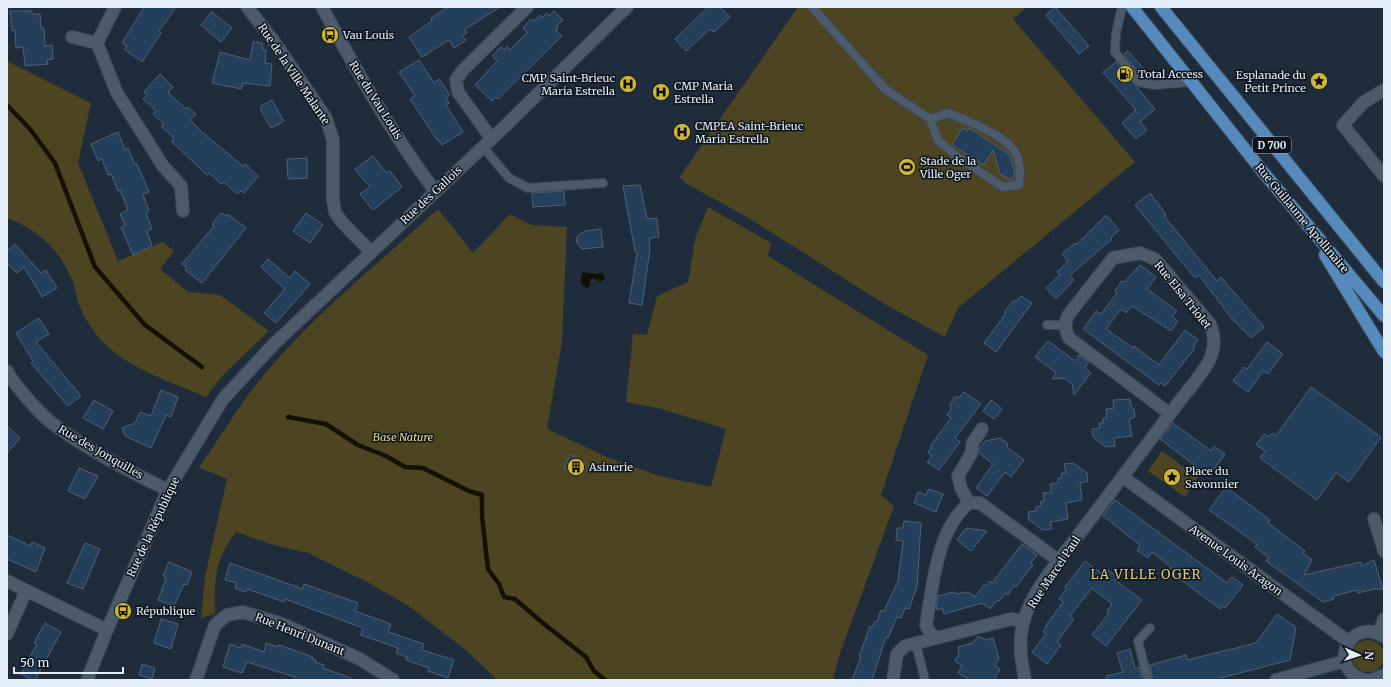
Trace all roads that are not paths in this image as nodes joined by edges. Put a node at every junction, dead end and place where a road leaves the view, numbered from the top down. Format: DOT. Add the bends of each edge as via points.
graph roads {
  1 [pos="115,7"];
  2 [pos="247,7"];
  3 [pos="322,7"];
  4 [pos="527,7"];
  5 [pos="627,7"];
  6 [pos="812,7"];
  7 [pos="1122,7"];
  8 [pos="1132,7"];
  9 [pos="1161,7"];
  10 [pos="1169,7"];
  11 [pos="1175,26"];
  12 [pos="72,37"];
  13 [pos="97,43"];
  14 [pos="1190,82"];
  15 [pos="1384,90"];
  16 [pos="930,119"];
  17 [pos="487,143"];
  18 [pos="1384,176"];
  19 [pos="602,183"];
  20 [pos="435,191"];
  21 [pos="183,211"];
  22 [pos="1305,222"];
  23 [pos="370,251"];
  24 [pos="1384,282"];
  25 [pos="1384,316"];
  26 [pos="1047,325"];
  27 [pos="1065,326"];
  28 [pos="1384,352"];
  29 [pos="7,371"];
  30 [pos="236,383"];
  31 [pos="1170,414"];
  32 [pos="982,429"];
  33 [pos="1123,477"];
  34 [pos="168,490"];
  35 [pos="969,503"];
  36 [pos="1374,519"];
  37 [pos="1384,550"];
  38 [pos="1059,561"];
  39 [pos="7,581"];
  40 [pos="26,591"];
  41 [pos="1384,619"];
  42 [pos="1024,621"];
  43 [pos="1150,628"];
  44 [pos="107,630"];
  45 [pos="7,634"];
  46 [pos="1381,636"];
  47 [pos="936,638"];
  48 [pos="1349,642"];
  49 [pos="916,644"];
  50 [pos="1345,661"];
  51 [pos="1384,675"];
  52 [pos="88,680"];
  53 [pos="196,680"];
  54 [pos="393,680"];
  55 [pos="893,680"];
  56 [pos="925,680"];
  57 [pos="1025,680"];
  58 [pos="1148,680"];
  59 [pos="1276,680"];
  60 [pos="1366,680"];
  61 [pos="1371,680"];
  1 -- 13 [label="street"];
  2 -- 23 [label="street, Rue de la Ville Malante" via="273,40 326,118 333,140 335,212"];
  3 -- 20 [label="street, Rue du Vau Louis" via="382,112"];
  4 -- 17 [label="street" via="456,80 458,92"];
  5 -- 17 [label="street, Rue des Gallois"];
  6 -- 16 [label="lane" via="885,89"];
  7 -- 14 [label="lane" via="1115,52 1139,82"];
  8 -- 14 [label="main road, Rue Guillaume Apollinaire / D 700"];
  9 -- 11 [label="main road, Rue Guillaume Apollinaire / D 700"];
  10 -- 11 [label="lane"];
  11 -- 24 [label="main road, Rue Guillaume Apollinaire / D 700"];
  12 -- 13 [label="street"];
  13 -- 21 [label="street" via="117,93 163,166 181,186"];
  14 -- 22 [label="main road, Rue Guillaume Apollinaire / D 700"];
  15 -- 18 [label="street" via="1364,102 1343,125"];
  16 -- 16 [label="lane" via="938,140 956,156 1003,187 1019,185 1021,171 1016,154 990,131 948,113"];
  17 -- 19 [label="lane" via="509,178 528,188"];
  17 -- 20 [label="street, Rue des Gallois"];
  20 -- 23 [label="street, Rue des Gallois"];
  22 -- 25 [label="main road, Rue Guillaume Apollinaire / D 700"];
  22 -- 28 [label="main road"];
  23 -- 30 [label="street, Rue des Gallois"];
  26 -- 27 [label="lane"];
  27 -- 31 [label="street" via="1069,338"];
  27 -- 31 [label="street, Rue Elsa Triolet" via="1069,314 1113,258 1140,252 1154,259 1210,324 1215,336 1209,361"];
  29 -- 34 [label="street, Rue des Jonquilles" via="13,383 54,425 99,453"];
  30 -- 34 [label="street, Rue de la République" via="223,399"];
  31 -- 33 [label="street, Rue Elsa Triolet"];
  32 -- 35 [label="street" via="973,442 972,454 958,476"];
  33 -- 38 [label="street, Rue Marcel Paul"];
  33 -- 48 [label="street, Avenue Louis Aragon"];
  34 -- 44 [label="street, Rue de la République"];
  35 -- 38 [label="street" via="980,503"];
  35 -- 47 [label="street" via="952,524 939,554 926,625"];
  36 -- 37 [label="street"];
  38 -- 42 [label="street, Rue Marcel Paul" via="1033,599"];
  39 -- 40 [label="street"];
  40 -- 44 [label="street"];
  40 -- 45 [label="street"];
  41 -- 46 [label="street"];
  42 -- 47 [label="street" via="1011,618"];
  42 -- 57 [label="street, Rue Marcel Paul" via="1020,636"];
  43 -- 58 [label="lane" via="1138,641"];
  44 -- 52 [label="street, Rue de la République"];
  46 -- 48 [label="street" via="1366,632"];
  47 -- 49 [label="street"];
  48 -- 50 [label="street" via="1344,654"];
  49 -- 55 [label="street" via="905,646 897,654"];
  49 -- 56 [label="lane"];
  50 -- 59 [label="street"];
  50 -- 60 [label="street" via="1353,675"];
  51 -- 61 [label="street"];
  53 -- 54 [label="street, Rue Henri Dunant" via="215,625 227,615 243,612 282,624 360,659"];
}
